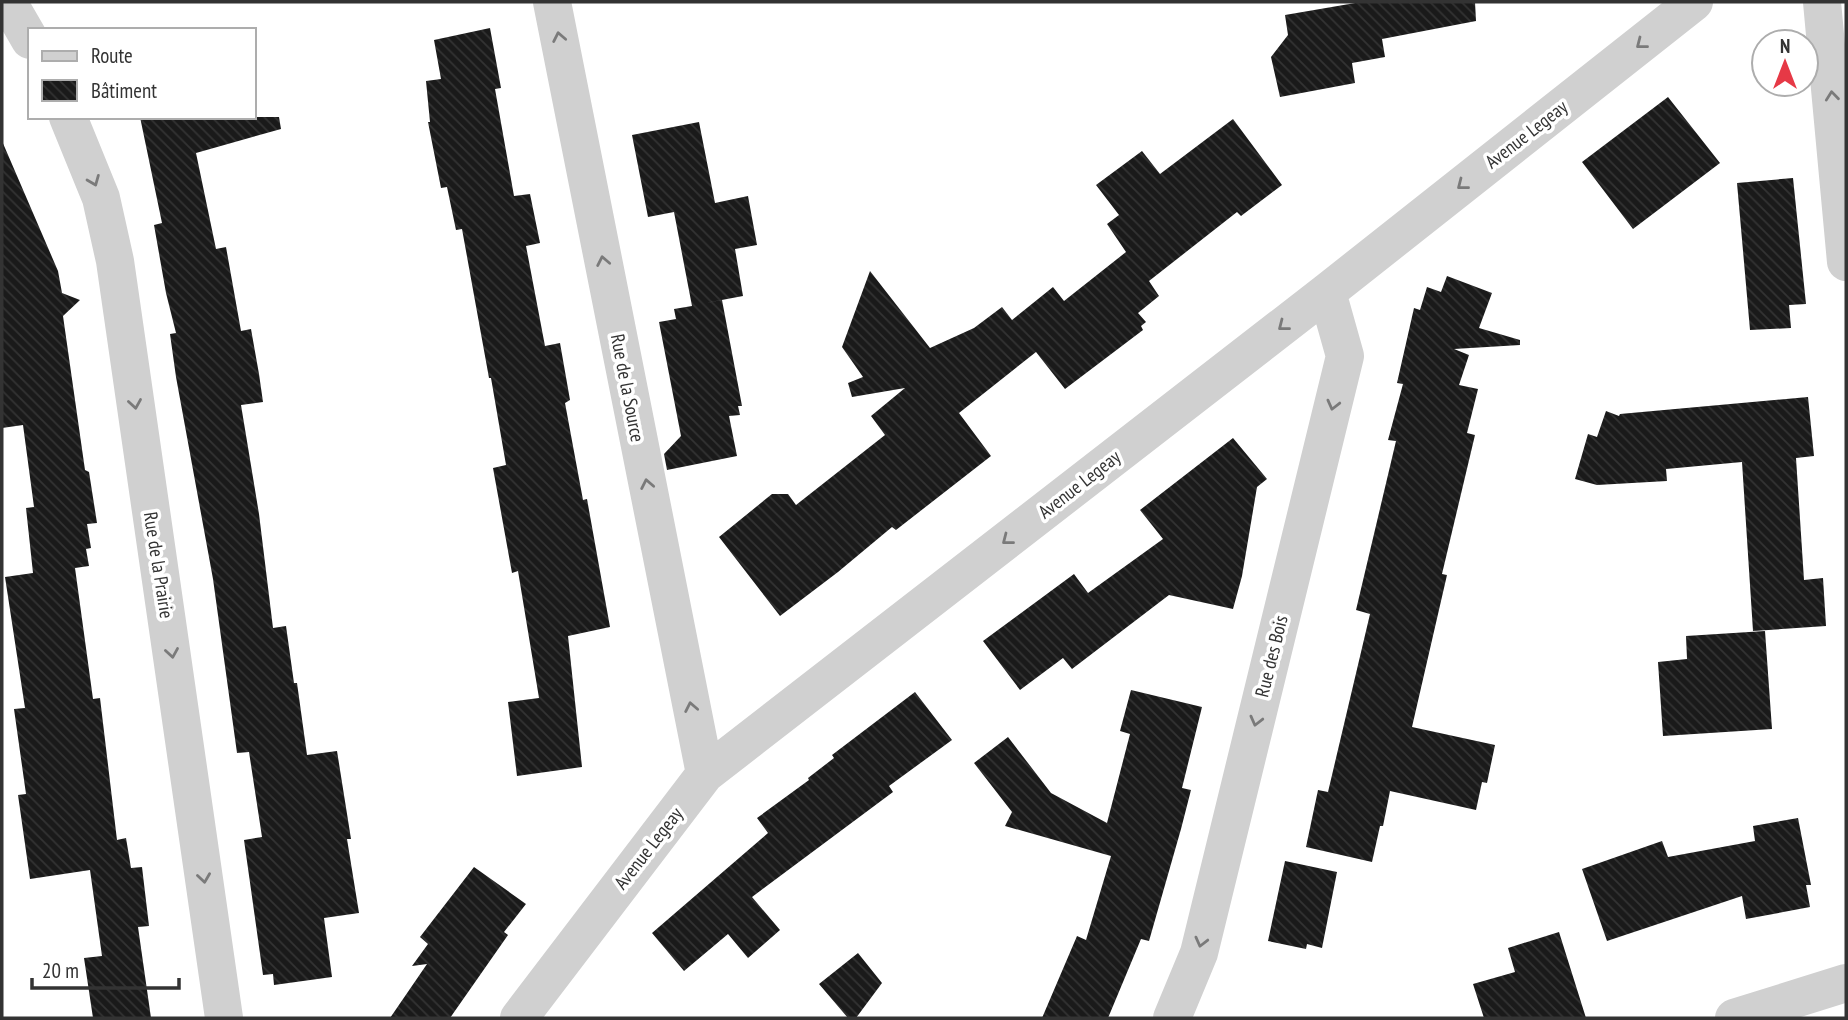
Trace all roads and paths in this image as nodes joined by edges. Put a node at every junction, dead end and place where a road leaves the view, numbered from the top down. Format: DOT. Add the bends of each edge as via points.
graph roads {
  1 [pos="8,2"];
  2 [pos="552,2"];
  3 [pos="1694,2"];
  4 [pos="1822,2"];
  5 [pos="28,37"];
  6 [pos="69,119"];
  7 [pos="1846,262"];
  8 [pos="1327,292"];
  9 [pos="705,774"];
  10 [pos="1846,983"];
  11 [pos="224,1018"];
  12 [pos="519,1018"];
  13 [pos="1172,1018"];
  14 [pos="1734,1018"];
  1 -- 5 [label="street"];
  9 -- 2 [label="street, Rue de la Source, one-way"];
  3 -- 8 [label="street, Avenue Legeay, one-way"];
  7 -- 4 [label="street, one-way"];
  6 -- 11 [label="street, Rue de la Prairie, one-way" via="101,198 115,261"];
  8 -- 9 [label="street, Avenue Legeay, one-way"];
  8 -- 13 [label="street, Rue des Bois, one-way" via="1345,356 1199,953"];
  9 -- 12 [label="street, Avenue Legeay"];
  10 -- 14 [label="street"];
}
